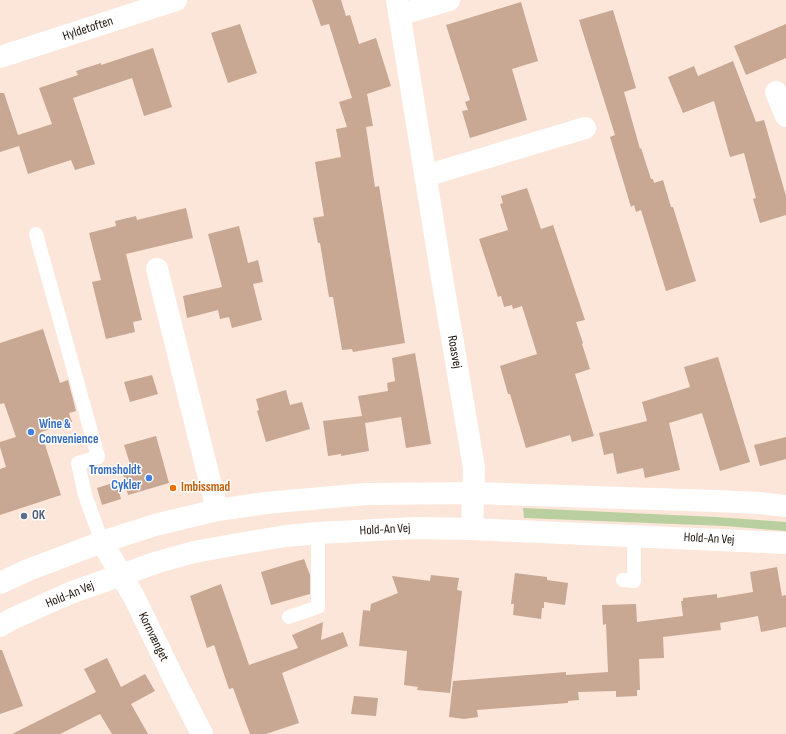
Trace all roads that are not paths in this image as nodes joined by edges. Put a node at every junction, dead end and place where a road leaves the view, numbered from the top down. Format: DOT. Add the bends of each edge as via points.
graph roads {
  1 [pos="176,0"];
  2 [pos="449,0"];
  3 [pos="398,7"];
  4 [pos="0,57"];
  5 [pos="776,92"];
  6 [pos="786,116"];
  7 [pos="585,128"];
  8 [pos="425,176"];
  9 [pos="36,234"];
  10 [pos="158,269"];
  11 [pos="473,493"];
  12 [pos="786,506"];
  13 [pos="217,510"];
  14 [pos="472,529"];
  15 [pos="318,533"];
  16 [pos="634,536"];
  17 [pos="102,542"];
  18 [pos="786,543"];
  19 [pos="122,575"];
  20 [pos="623,580"];
  21 [pos="0,582"];
  22 [pos="289,617"];
  23 [pos="0,626"];
  24 [pos="202,734"];
  1 -- 4 [label="street, Hyldetoften"];
  2 -- 3 [label="street, Roasvej"];
  3 -- 8 [label="street, Roasvej"];
  5 -- 6 [label="street"];
  7 -- 8 [label="street"];
  8 -- 11 [label="street, Roasvej" via="474,468"];
  9 -- 17 [label="lane" via="98,457 78,463 85,495"];
  10 -- 13 [label="street"];
  11 -- 12 [label="street" via="715,501"];
  11 -- 13 [label="street" via="366,494"];
  11 -- 14 [label="street, Roasvej"];
  13 -- 17 [label="street" via="155,525"];
  14 -- 15 [label="street, Hold-An Vej" via="415,528"];
  14 -- 16 [label="street, Hold-An Vej"];
  15 -- 19 [label="street, Hold-An Vej" via="194,552"];
  15 -- 22 [label="lane" via="318,607"];
  16 -- 18 [label="street, Hold-An Vej"];
  16 -- 20 [label="lane" via="634,581"];
  17 -- 19 [label="street, Kornvænget"];
  17 -- 21 [label="street"];
  19 -- 23 [label="street, Hold-An Vej" via="70,593"];
  19 -- 24 [label="street, Kornvænget"];
}
